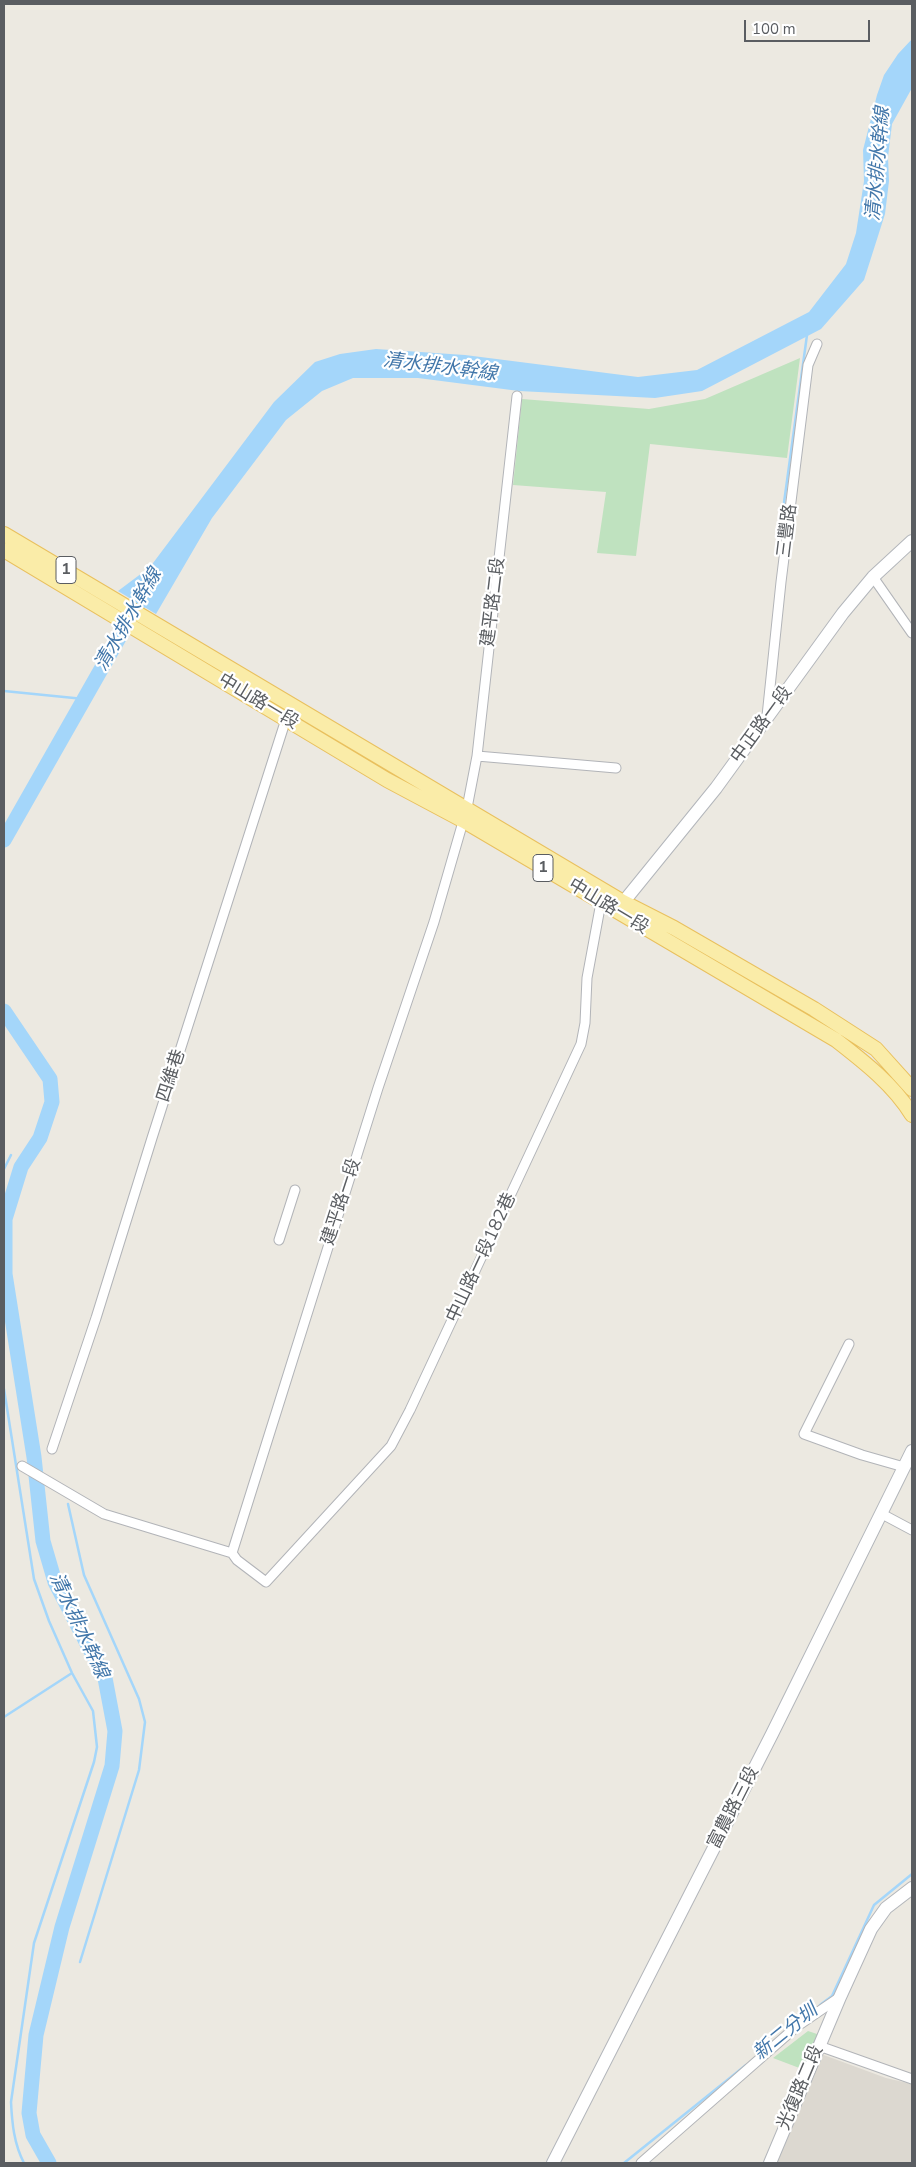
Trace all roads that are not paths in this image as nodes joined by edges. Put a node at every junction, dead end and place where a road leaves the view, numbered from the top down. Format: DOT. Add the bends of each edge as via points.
graph roads {
  1 [pos="816,344"];
  2 [pos="517,396"];
  3 [pos="4,534"];
  4 [pos="912,541"];
  5 [pos="4,550"];
  6 [pos="873,577"];
  7 [pos="912,633"];
  8 [pos="292,704"];
  9 [pos="286,719"];
  10 [pos="767,719"];
  11 [pos="477,756"];
  12 [pos="616,768"];
  13 [pos="466,814"];
  14 [pos="603,896"];
  15 [pos="620,907"];
  16 [pos="912,1089"];
  17 [pos="912,1115"];
  18 [pos="295,1190"];
  19 [pos="279,1240"];
  20 [pos="849,1344"];
  21 [pos="52,1449"];
  22 [pos="912,1451"];
  23 [pos="22,1466"];
  24 [pos="904,1467"];
  25 [pos="882,1514"];
  26 [pos="912,1530"];
  27 [pos="232,1552"];
  28 [pos="912,1888"];
  29 [pos="840,1997"];
  30 [pos="819,2046"];
  31 [pos="912,2079"];
  32 [pos="553,2163"];
  33 [pos="641,2163"];
  34 [pos="770,2163"];
  1 -- 10 [label="street, 三豐路" via="808,365"];
  2 -- 11 [label="street, 建平路二段"];
  3 -- 8 [label="main road, 中山路一段 / 1"];
  4 -- 6 [label="street, 中正路一段"];
  5 -- 9 [label="main road, 中山路一段 / 1"];
  6 -- 7 [label="street"];
  6 -- 10 [label="street, 中正路一段"];
  8 -- 9 [label="street, 四維巷"];
  8 -- 13 [label="main road, 中山路一段 / 1"];
  9 -- 13 [label="main road, 中山路一段 / 1" via="387,780"];
  9 -- 21 [label="street, 四維巷"];
  10 -- 15 [label="street, 中正路一段"];
  11 -- 12 [label="street"];
  11 -- 13 [label="street, 建平路二段"];
  13 -- 14 [label="main road, 中山路一段 / 1"];
  13 -- 27 [label="street, 建平路一段"];
  14 -- 15 [label="main road, 中山路一段 / 1"];
  14 -- 27 [label="street, 中山路一段182巷" via="587,978 581,1044 391,1446 266,1582 237,1560"];
  15 -- 16 [label="main road, 中山路一段 / 1" via="674,928 819,1012 876,1049"];
  15 -- 17 [label="main road, 中山路一段 / 1" via="836,1040 864,1061"];
  18 -- 19 [label="street"];
  20 -- 24 [label="street" via="804,1434"];
  22 -- 24 [label="street, 富農路三段"];
  23 -- 27 [label="street" via="104,1514"];
  24 -- 25 [label="street, 富農路三段"];
  25 -- 26 [label="street"];
  25 -- 32 [label="street, 富農路三段"];
  28 -- 29 [label="street, 光復路二段" via="886,1908 871,1929"];
  29 -- 30 [label="street, 光復路二段"];
  29 -- 33 [label="street" via="796,2027"];
  30 -- 31 [label="street"];
  30 -- 34 [label="street, 光復路二段"];
}
